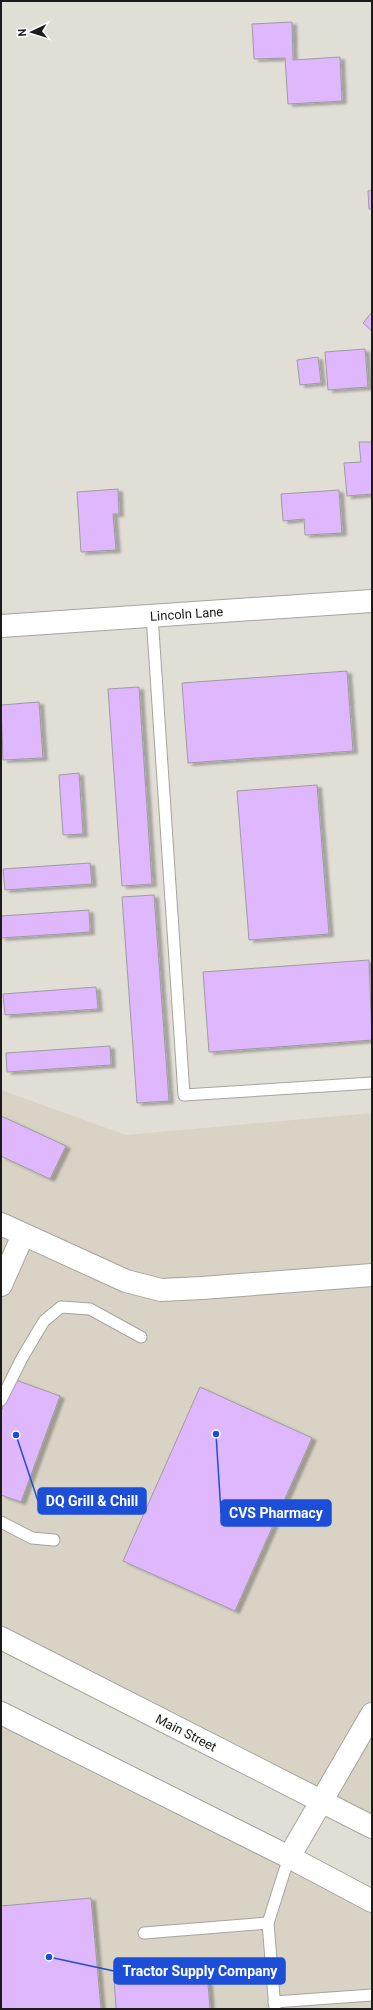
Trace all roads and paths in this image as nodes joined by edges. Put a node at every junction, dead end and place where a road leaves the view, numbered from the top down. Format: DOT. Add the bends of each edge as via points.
graph roads {
  1 [pos="372,601"];
  2 [pos="152,615"];
  3 [pos="1,626"];
  4 [pos="372,1083"];
  5 [pos="1,1224"];
  6 [pos="23,1235"];
  7 [pos="372,1276"];
  8 [pos="1,1285"];
  9 [pos="141,1337"];
  10 [pos="1,1400"];
  11 [pos="1,1522"];
  12 [pos="54,1540"];
  13 [pos="1,1638"];
  14 [pos="1,1713"];
  15 [pos="372,1714"];
  16 [pos="323,1801"];
  17 [pos="372,1827"];
  18 [pos="289,1857"];
  19 [pos="372,1901"];
  20 [pos="268,1923"];
  21 [pos="144,1933"];
  22 [pos="372,1995"];
  23 [pos="275,2005"];
  1 -- 2 [label="street, Lincoln Lane"];
  2 -- 3 [label="street, Lincoln Lane"];
  2 -- 4 [label="lane" via="184,1095"];
  5 -- 6 [label="street"];
  6 -- 7 [label="street" via="126,1281 161,1290"];
  6 -- 8 [label="street"];
  9 -- 10 [label="lane" via="90,1309 61,1307 44,1322"];
  11 -- 12 [label="lane" via="32,1538"];
  13 -- 16 [label="street, Main Street"];
  14 -- 18 [label="street"];
  15 -- 16 [label="street"];
  16 -- 17 [label="street, Main Street"];
  16 -- 18 [label="street"];
  18 -- 19 [label="street"];
  18 -- 20 [label="lane"];
  20 -- 21 [label="lane"];
  20 -- 23 [label="lane"];
  22 -- 23 [label="lane"];
}
